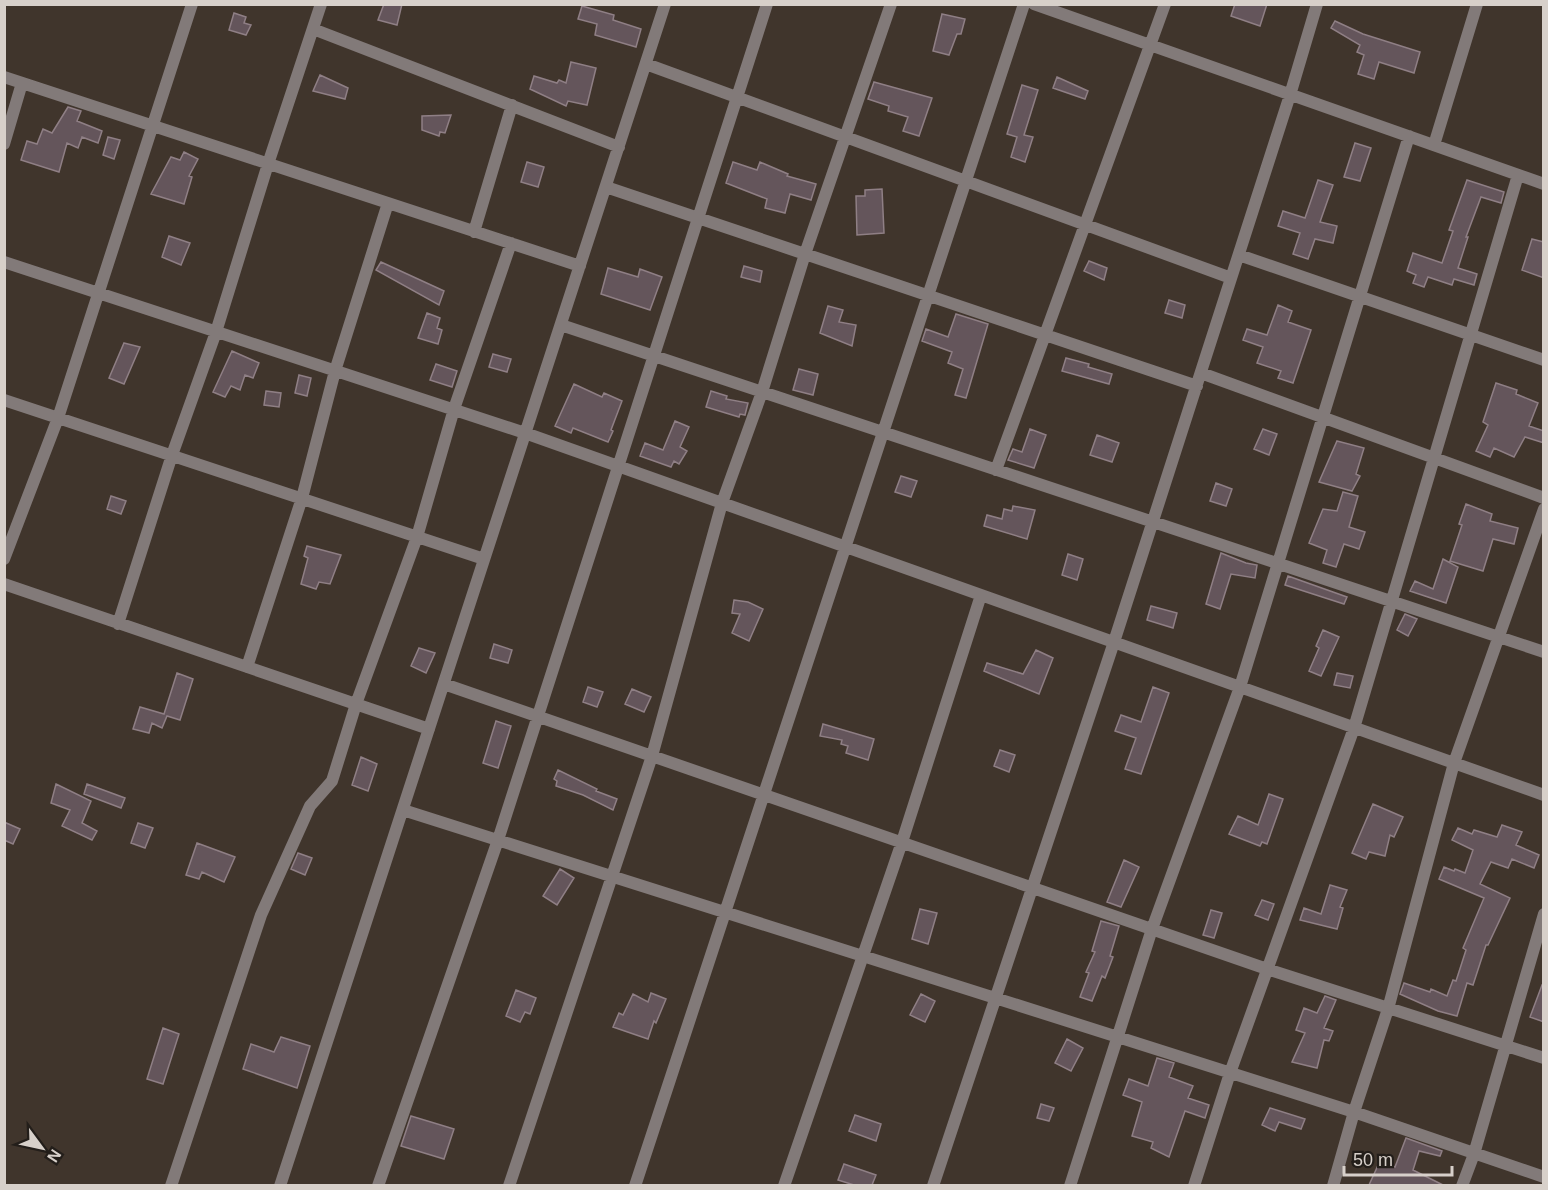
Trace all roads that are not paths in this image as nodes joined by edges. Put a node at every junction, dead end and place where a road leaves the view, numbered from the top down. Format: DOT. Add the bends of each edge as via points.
graph roads {
  1 [pos="192,4"];
  2 [pos="321,4"];
  3 [pos="665,4"];
  4 [pos="767,4"];
  5 [pos="891,4"];
  6 [pos="1024,4"];
  7 [pos="1034,4"];
  8 [pos="1165,4"];
  9 [pos="1317,4"];
  10 [pos="1477,4"];
  11 [pos="313,29"];
  12 [pos="1151,46"];
  13 [pos="646,64"];
  14 [pos="4,78"];
  15 [pos="22,83"];
  16 [pos="1290,95"];
  17 [pos="737,98"];
  18 [pos="512,105"];
  19 [pos="152,126"];
  20 [pos="1409,136"];
  21 [pos="845,137"];
  22 [pos="4,144"];
  23 [pos="1434,145"];
  24 [pos="619,147"];
  25 [pos="268,164"];
  26 [pos="1518,175"];
  27 [pos="966,181"];
  28 [pos="1544,184"];
  29 [pos="606,187"];
  30 [pos="388,203"];
  31 [pos="698,218"];
  32 [pos="1085,225"];
  33 [pos="474,232"];
  34 [pos="511,243"];
  35 [pos="805,254"];
  36 [pos="1239,255"];
  37 [pos="4,262"];
  38 [pos="580,266"];
  39 [pos="1231,278"];
  40 [pos="99,293"];
  41 [pos="928,296"];
  42 [pos="1360,297"];
  43 [pos="561,325"];
  44 [pos="216,332"];
  45 [pos="1045,335"];
  46 [pos="1471,335"];
  47 [pos="653,356"];
  48 [pos="1544,360"];
  49 [pos="335,371"];
  50 [pos="1201,373"];
  51 [pos="1197,386"];
  52 [pos="762,392"];
  53 [pos="4,400"];
  54 [pos="454,410"];
  55 [pos="58,418"];
  56 [pos="1322,418"];
  57 [pos="883,432"];
  58 [pos="525,433"];
  59 [pos="172,455"];
  60 [pos="1434,458"];
  61 [pos="619,466"];
  62 [pos="996,470"];
  63 [pos="302,498"];
  64 [pos="1544,498"];
  65 [pos="722,503"];
  66 [pos="1544,509"];
  67 [pos="1153,522"];
  68 [pos="417,537"];
  69 [pos="846,547"];
  70 [pos="4,559"];
  71 [pos="484,559"];
  72 [pos="1277,563"];
  73 [pos="4,584"];
  74 [pos="981,595"];
  75 [pos="1392,601"];
  76 [pos="118,624"];
  77 [pos="1498,637"];
  78 [pos="1114,642"];
  79 [pos="1544,652"];
  80 [pos="247,667"];
  81 [pos="444,684"];
  82 [pos="1239,687"];
  83 [pos="356,704"];
  84 [pos="537,716"];
  85 [pos="1354,728"];
  86 [pos="429,729"];
  87 [pos="652,756"];
  88 [pos="1454,763"];
  89 [pos="764,795"];
  90 [pos="1544,795"];
  91 [pos="403,810"];
  92 [pos="498,840"];
  93 [pos="902,842"];
  94 [pos="610,876"];
  95 [pos="1033,887"];
  96 [pos="725,913"];
  97 [pos="1544,914"];
  98 [pos="1152,929"];
  99 [pos="863,957"];
  100 [pos="1267,969"];
  101 [pos="995,999"];
  102 [pos="1388,1009"];
  103 [pos="1116,1037"];
  104 [pos="1505,1045"];
  105 [pos="1544,1058"];
  106 [pos="1230,1073"];
  107 [pos="1354,1112"];
  108 [pos="1474,1154"];
  109 [pos="1544,1177"];
  110 [pos="171,1185"];
  111 [pos="280,1185"];
  112 [pos="378,1185"];
  113 [pos="509,1185"];
  114 [pos="635,1185"];
  115 [pos="784,1185"];
  116 [pos="933,1185"];
  117 [pos="1070,1185"];
  118 [pos="1194,1185"];
  119 [pos="1333,1185"];
  120 [pos="1462,1185"];
  1 -- 19 [label="street"];
  2 -- 11 [label="street"];
  3 -- 13 [label="street"];
  4 -- 17 [label="street"];
  5 -- 21 [label="street"];
  6 -- 27 [label="street"];
  7 -- 12 [label="street"];
  8 -- 12 [label="street"];
  9 -- 16 [label="street"];
  10 -- 23 [label="street"];
  11 -- 18 [label="street"];
  11 -- 25 [label="street"];
  12 -- 16 [label="street"];
  12 -- 32 [label="street"];
  13 -- 17 [label="street"];
  13 -- 24 [label="street"];
  14 -- 15 [label="street"];
  15 -- 19 [label="street"];
  15 -- 22 [label="street"];
  16 -- 20 [label="street"];
  16 -- 36 [label="street"];
  17 -- 21 [label="street"];
  17 -- 31 [label="street"];
  18 -- 24 [label="street"];
  18 -- 33 [label="street"];
  19 -- 25 [label="street"];
  19 -- 40 [label="street"];
  20 -- 23 [label="street"];
  20 -- 42 [label="street"];
  21 -- 27 [label="street"];
  21 -- 35 [label="street"];
  23 -- 26 [label="street"];
  24 -- 29 [label="street"];
  25 -- 30 [label="street"];
  25 -- 44 [label="street"];
  26 -- 28 [label="street"];
  26 -- 46 [label="street"];
  27 -- 32 [label="street"];
  27 -- 41 [label="street"];
  29 -- 31 [label="street"];
  29 -- 38 [label="street"];
  30 -- 33 [label="street"];
  30 -- 49 [label="street"];
  31 -- 35 [label="street"];
  31 -- 47 [label="street"];
  32 -- 39 [label="street"];
  32 -- 45 [label="street"];
  33 -- 34 [label="street"];
  34 -- 38 [label="street"];
  34 -- 54 [label="street"];
  35 -- 41 [label="street"];
  35 -- 52 [label="street"];
  36 -- 39 [label="street"];
  36 -- 42 [label="street"];
  37 -- 40 [label="street"];
  38 -- 43 [label="street"];
  39 -- 50 [label="street"];
  40 -- 44 [label="street"];
  40 -- 55 [label="street"];
  41 -- 45 [label="street"];
  41 -- 57 [label="street"];
  42 -- 46 [label="street"];
  42 -- 56 [label="street"];
  43 -- 47 [label="street"];
  43 -- 58 [label="street"];
  44 -- 49 [label="street"];
  44 -- 59 [label="street"];
  45 -- 51 [label="street"];
  45 -- 62 [label="street"];
  46 -- 48 [label="street"];
  46 -- 60 [label="street"];
  47 -- 52 [label="street"];
  47 -- 61 [label="street"];
  49 -- 54 [label="street"];
  49 -- 63 [label="street"];
  50 -- 51 [label="street"];
  50 -- 56 [label="street"];
  51 -- 67 [label="street"];
  52 -- 57 [label="street"];
  52 -- 65 [label="street"];
  53 -- 55 [label="street"];
  54 -- 58 [label="street"];
  54 -- 68 [label="street"];
  55 -- 59 [label="street"];
  55 -- 70 [label="street"];
  56 -- 60 [label="street"];
  56 -- 72 [label="street"];
  57 -- 62 [label="street"];
  57 -- 69 [label="street"];
  58 -- 61 [label="street"];
  58 -- 71 [label="street"];
  59 -- 63 [label="street"];
  59 -- 76 [label="street"];
  60 -- 64 [label="street"];
  60 -- 75 [label="street"];
  61 -- 65 [label="street"];
  61 -- 84 [label="street"];
  62 -- 67 [label="street"];
  63 -- 68 [label="street"];
  63 -- 80 [label="street"];
  65 -- 69 [label="street"];
  65 -- 87 [label="street"];
  66 -- 77 [label="street"];
  67 -- 72 [label="street"];
  67 -- 78 [label="street"];
  68 -- 71 [label="street"];
  68 -- 83 [label="street"];
  69 -- 74 [label="street"];
  69 -- 89 [label="street"];
  71 -- 81 [label="street"];
  72 -- 75 [label="street"];
  72 -- 82 [label="street"];
  73 -- 76 [label="street"];
  74 -- 78 [label="street"];
  74 -- 93 [label="street"];
  75 -- 77 [label="street"];
  75 -- 85 [label="street"];
  76 -- 80 [label="street"];
  77 -- 79 [label="street"];
  77 -- 88 [label="street"];
  78 -- 82 [label="street"];
  78 -- 95 [label="street"];
  80 -- 83 [label="street"];
  81 -- 84 [label="street"];
  81 -- 86 [label="street"];
  82 -- 85 [label="street"];
  82 -- 98 [label="street"];
  83 -- 86 [label="street"];
  83 -- 110 [label="street" via="332,781 310,807 261,915"];
  84 -- 87 [label="street"];
  84 -- 92 [label="street"];
  85 -- 88 [label="street"];
  85 -- 100 [label="street"];
  86 -- 91 [label="street"];
  87 -- 89 [label="street"];
  87 -- 94 [label="street"];
  88 -- 90 [label="street"];
  88 -- 102 [label="street"];
  89 -- 93 [label="street"];
  89 -- 96 [label="street"];
  91 -- 92 [label="street"];
  91 -- 111 [label="street"];
  92 -- 94 [label="street"];
  92 -- 112 [label="street"];
  93 -- 95 [label="street"];
  93 -- 99 [label="street"];
  94 -- 96 [label="street"];
  94 -- 113 [label="street"];
  95 -- 98 [label="street"];
  95 -- 101 [label="street"];
  96 -- 99 [label="street"];
  96 -- 114 [label="street"];
  97 -- 104 [label="street"];
  98 -- 100 [label="street"];
  98 -- 103 [label="street"];
  99 -- 101 [label="street"];
  99 -- 115 [label="street"];
  100 -- 102 [label="street"];
  100 -- 106 [label="street"];
  101 -- 103 [label="street"];
  101 -- 116 [label="street"];
  102 -- 104 [label="street"];
  102 -- 107 [label="street"];
  103 -- 106 [label="street"];
  103 -- 117 [label="street"];
  104 -- 105 [label="street"];
  104 -- 108 [label="street"];
  106 -- 107 [label="street"];
  106 -- 118 [label="street"];
  107 -- 108 [label="street"];
  107 -- 119 [label="street"];
  108 -- 109 [label="street"];
  108 -- 120 [label="street"];
}
